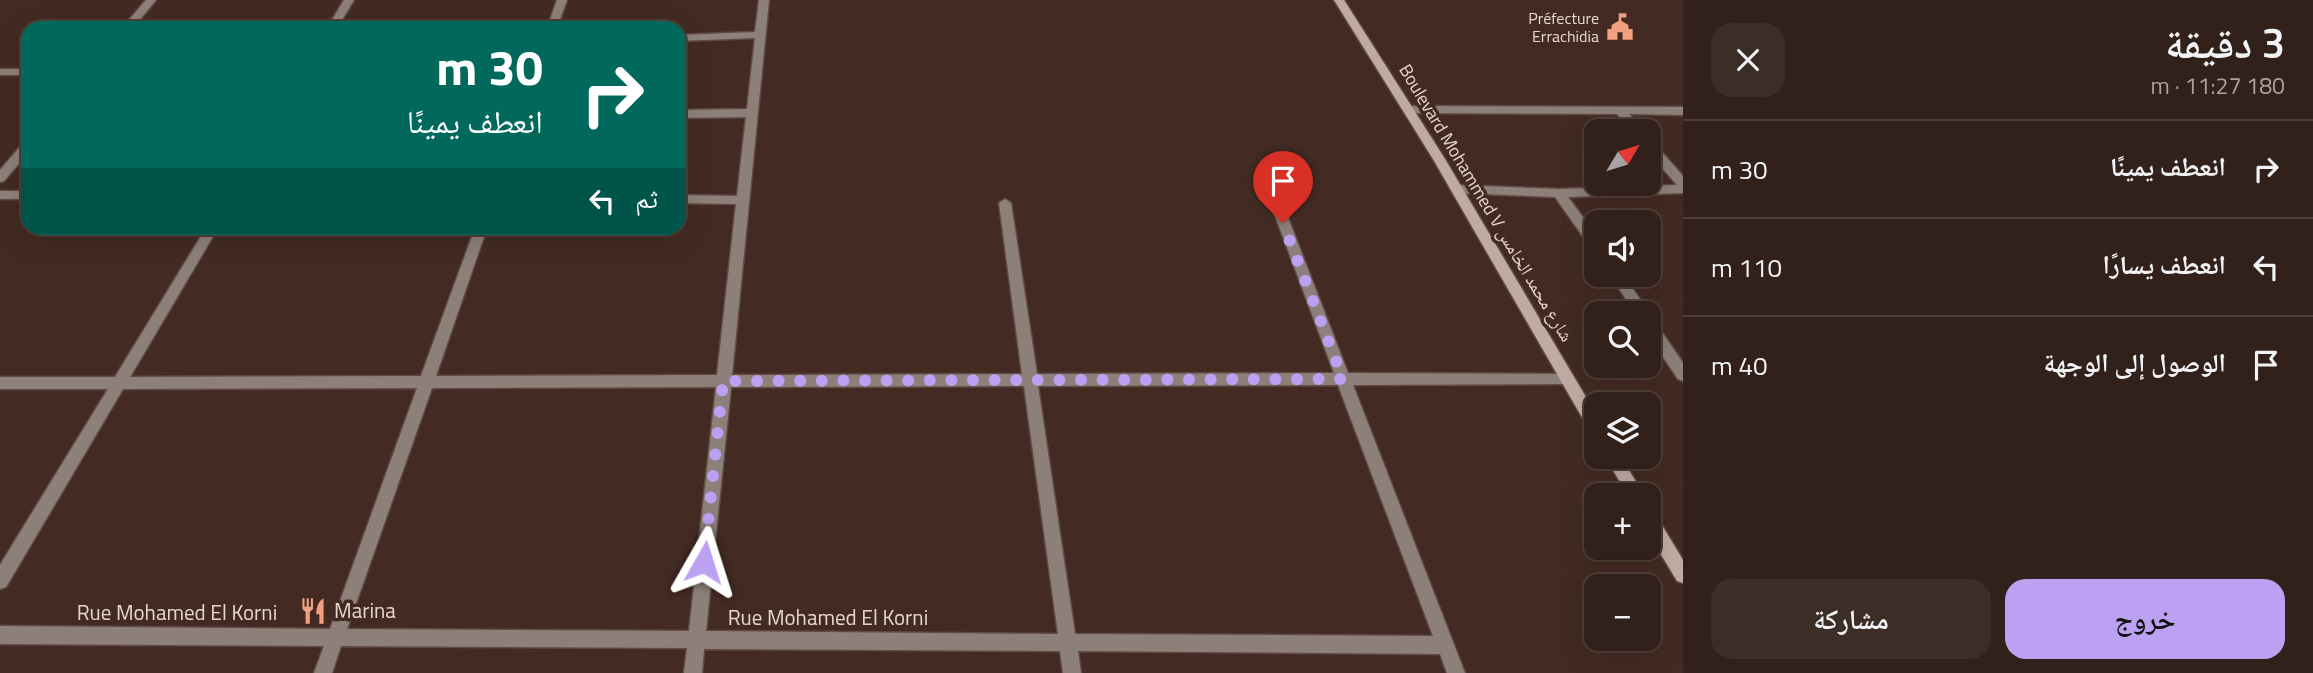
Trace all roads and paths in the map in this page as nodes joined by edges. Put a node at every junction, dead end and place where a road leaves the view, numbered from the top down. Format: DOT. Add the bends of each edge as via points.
graph roads {
  1 [pos="151,0"];
  2 [pos="349,0"];
  3 [pos="562,0"];
  4 [pos="764,0"];
  5 [pos="1339,0"];
  6 [pos="133,21"];
  7 [pos="336,21"];
  8 [pos="554,21"];
  9 [pos="760,34"];
  10 [pos="686,37"];
  11 [pos="0,72"];
  12 [pos="21,72"];
  13 [pos="1412,110"];
  14 [pos="1683,111"];
  15 [pos="1621,112"];
  16 [pos="752,113"];
  17 [pos="686,114"];
  18 [pos="1627,119"];
  19 [pos="21,153"];
  20 [pos="1661,160"];
  21 [pos="0,178"];
  22 [pos="1683,187"];
  23 [pos="1456,189"];
  24 [pos="1559,193"];
  25 [pos="0,195"];
  26 [pos="21,195"];
  27 [pos="1273,197"];
  28 [pos="686,199"];
  29 [pos="743,200"];
  30 [pos="1005,203"];
  31 [pos="1584,228"];
  32 [pos="208,235"];
  33 [pos="478,235"];
  34 [pos="1661,342"];
  35 [pos="1683,375"];
  36 [pos="1567,378"];
  37 [pos="1343,379"];
  38 [pos="1030,380"];
  39 [pos="723,381"];
  40 [pos="426,382"];
  41 [pos="0,383"];
  42 [pos="119,383"];
  43 [pos="1584,407"];
  44 [pos="1661,539"];
  45 [pos="1683,576"];
  46 [pos="0,581"];
  47 [pos="0,635"];
  48 [pos="335,637"];
  49 [pos="696,640"];
  50 [pos="1068,642"];
  51 [pos="1446,645"];
  52 [pos="323,673"];
  53 [pos="693,673"];
  54 [pos="1072,673"];
  55 [pos="1456,673"];
  1 -- 6 [label="street"];
  2 -- 7 [label="street"];
  3 -- 8 [label="street"];
  4 -- 9 [label="street"];
  5 -- 13 [label="street, Boulevard Mohammed V شارع محمد الخامس"];
  9 -- 10 [label="street"];
  9 -- 16 [label="street"];
  11 -- 12 [label="street"];
  13 -- 15 [label="street"];
  13 -- 23 [label="street, Boulevard Mohammed V شارع محمد الخامس"];
  14 -- 15 [label="street"];
  15 -- 18 [label="street"];
  16 -- 17 [label="street"];
  16 -- 29 [label="street"];
  19 -- 21 [label="street"];
  20 -- 22 [label="street"];
  22 -- 24 [label="street"];
  23 -- 24 [label="street"];
  23 -- 36 [label="street, Boulevard Mohammed V شارع محمد الخامس"];
  24 -- 31 [label="street"];
  25 -- 26 [label="street"];
  27 -- 37 [label="street"];
  28 -- 29 [label="street"];
  29 -- 39 [label="street"];
  30 -- 38 [label="street"];
  32 -- 42 [label="street"];
  33 -- 40 [label="street"];
  34 -- 35 [label="street"];
  36 -- 37 [label="street"];
  36 -- 43 [label="street, Boulevard Mohammed V شارع محمد الخامس"];
  37 -- 38 [label="street"];
  37 -- 51 [label="street"];
  38 -- 39 [label="street"];
  38 -- 50 [label="street"];
  39 -- 40 [label="street"];
  39 -- 49 [label="street"];
  40 -- 42 [label="street"];
  40 -- 48 [label="street"];
  41 -- 42 [label="street"];
  42 -- 46 [label="street"];
  44 -- 45 [label="street"];
  47 -- 48 [label="street, Rue Mohamed El Korni"];
  48 -- 49 [label="street, Rue Mohamed El Korni"];
  48 -- 52 [label="street"];
  49 -- 50 [label="street, Rue Mohamed El Korni"];
  49 -- 53 [label="street"];
  50 -- 51 [label="street, Rue Mohamed El Korni"];
  50 -- 54 [label="street"];
  51 -- 55 [label="street"];
}
